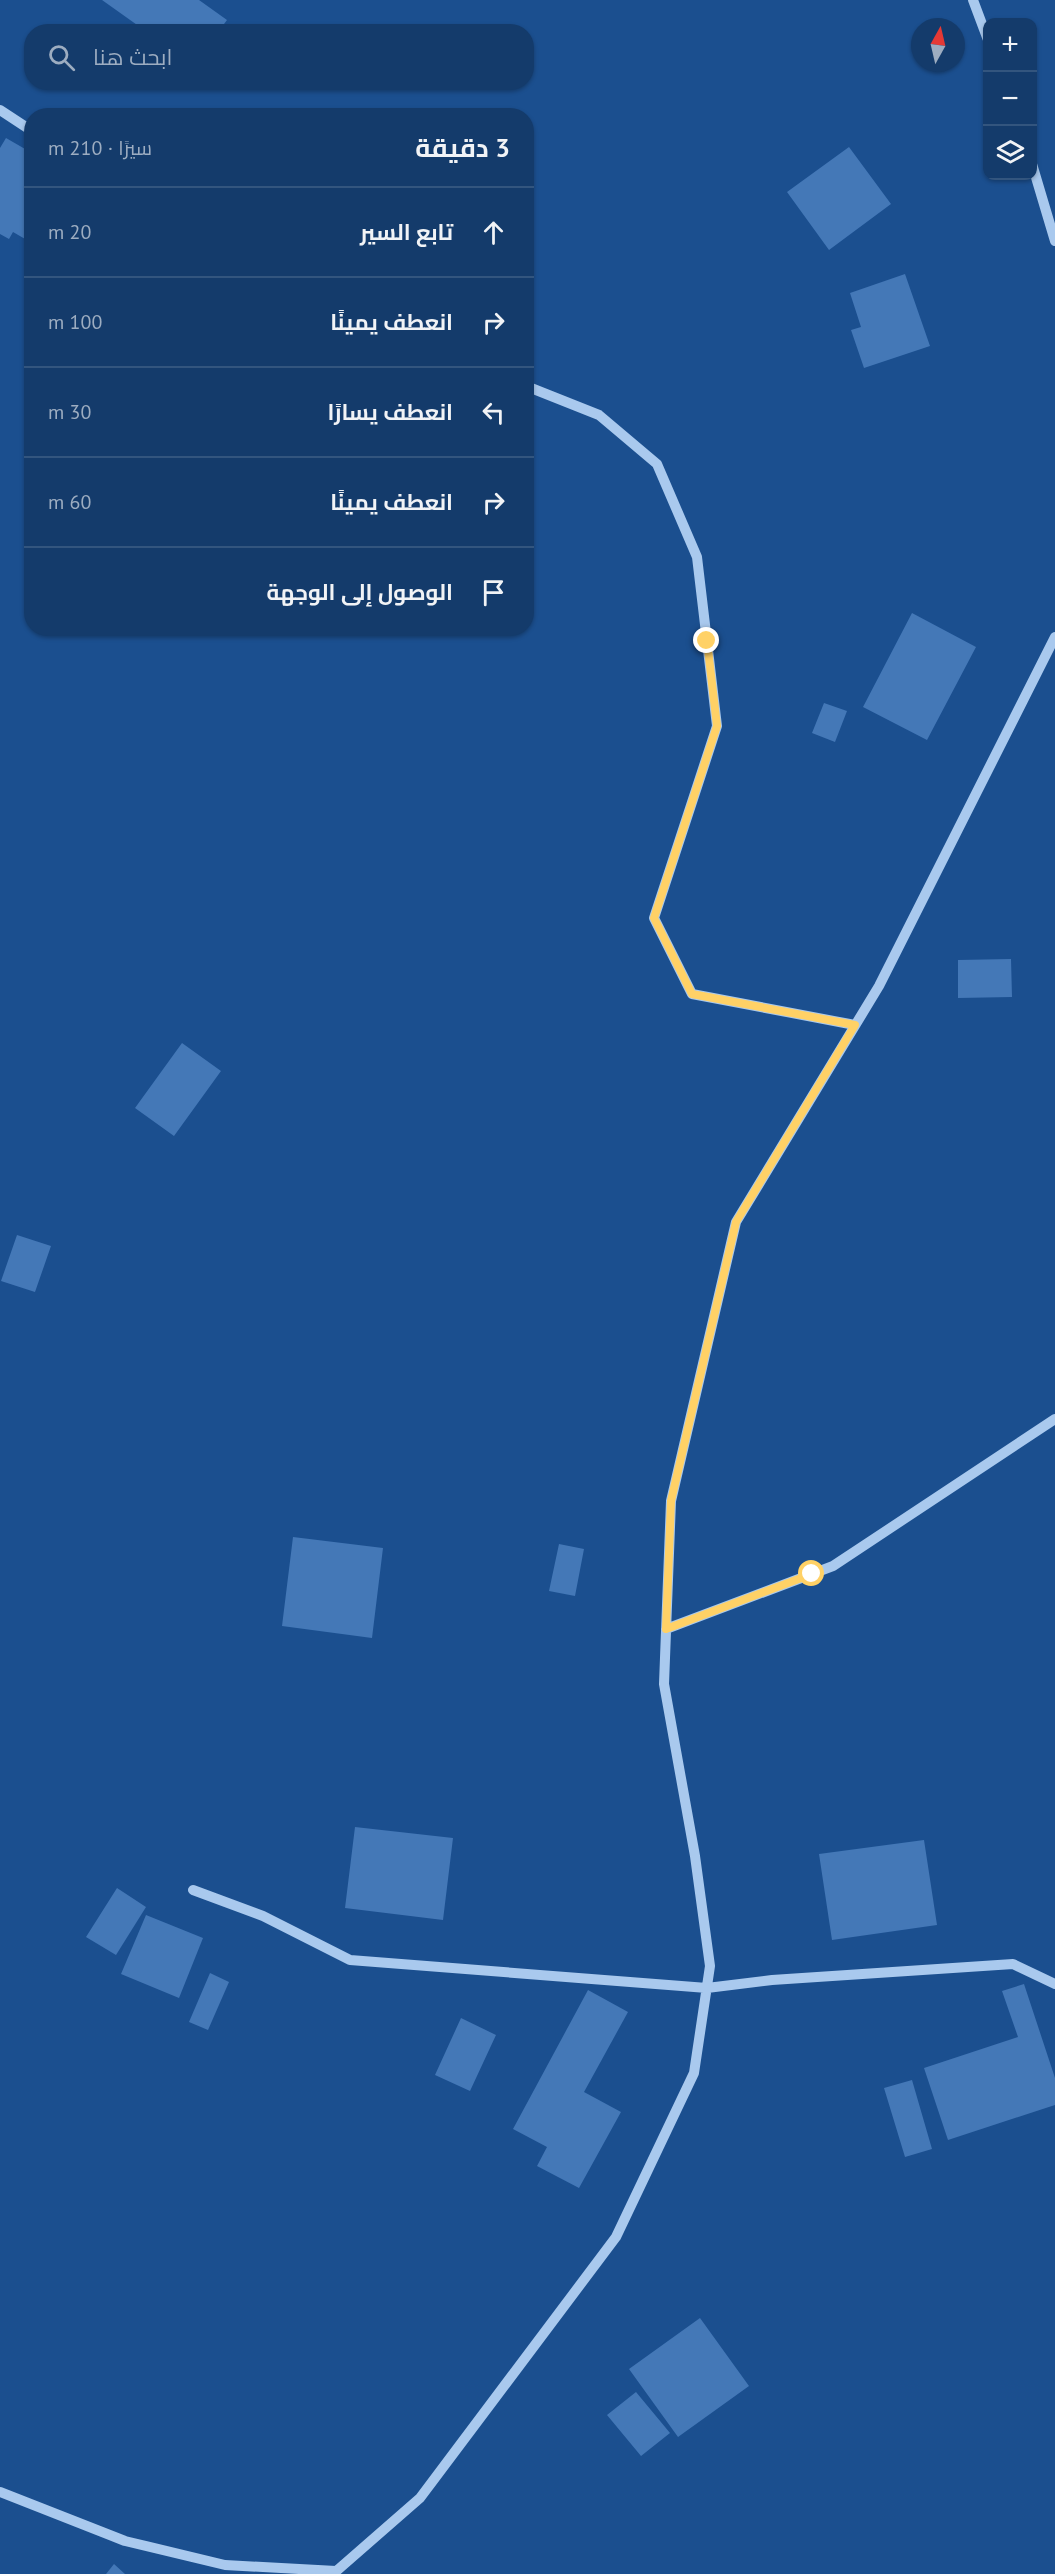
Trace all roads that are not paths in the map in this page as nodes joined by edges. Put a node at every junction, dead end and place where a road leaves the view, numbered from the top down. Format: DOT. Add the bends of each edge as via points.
graph roads {
  1 [pos="973,0"];
  2 [pos="983,29"];
  3 [pos="0,110"];
  4 [pos="24,126"];
  5 [pos="1037,180"];
  6 [pos="1055,241"];
  7 [pos="534,389"];
  8 [pos="1055,637"];
  9 [pos="855,1025"];
  10 [pos="1055,1419"];
  11 [pos="666,1629"];
  12 [pos="193,1890"];
  13 [pos="1055,1984"];
  14 [pos="707,1988"];
  15 [pos="0,2492"];
  16 [pos="335,2573"];
  1 -- 2 [label="street"];
  3 -- 4 [label="street"];
  5 -- 6 [label="street"];
  7 -- 9 [label="street" via="599,416 657,465 697,557 717,726 654,918 692,994"];
  8 -- 9 [label="street" via="879,986"];
  9 -- 11 [label="street" via="736,1222 671,1501"];
  10 -- 11 [label="street" via="833,1566"];
  11 -- 14 [label="street" via="664,1684 695,1856 710,1966"];
  12 -- 14 [label="street" via="263,1916 350,1960"];
  13 -- 14 [label="street" via="1013,1964"];
  14 -- 16 [label="street" via="694,2073 616,2236 420,2498"];
  15 -- 16 [label="street" via="125,2541 225,2565"];
}
